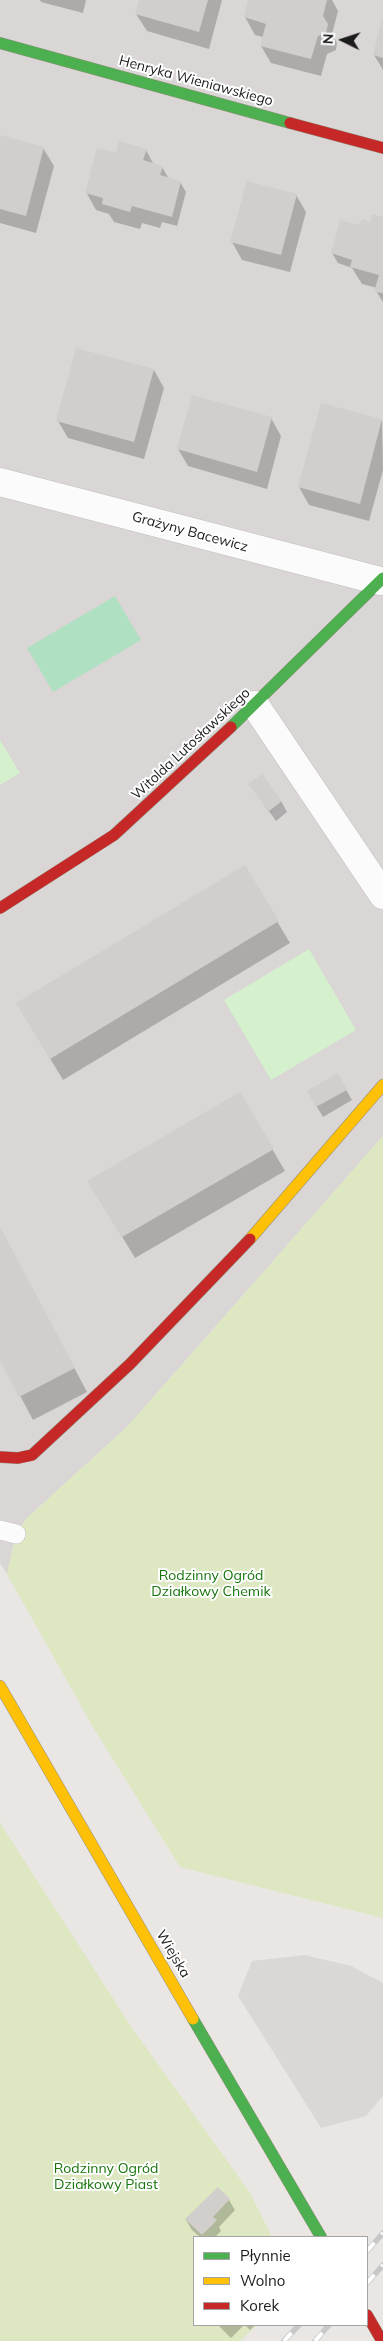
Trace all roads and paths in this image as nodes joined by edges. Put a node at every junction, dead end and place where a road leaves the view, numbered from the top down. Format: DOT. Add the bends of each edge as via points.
graph roads {
  1 [pos="0,43"];
  2 [pos="383,148"];
  3 [pos="0,482"];
  4 [pos="382,580"];
  5 [pos="255,705"];
  6 [pos="383,895"];
  7 [pos="0,908"];
  8 [pos="383,1085"];
  9 [pos="0,1457"];
  10 [pos="0,1686"];
  11 [pos="320,2236"];
  12 [pos="368,2317"];
  13 [pos="382,2341"];
  1 -- 2 [label="street, Henryka Wieniawskiego"];
  3 -- 4 [label="street, Grażyny Bacewicz"];
  4 -- 5 [label="street, Witolda Lutosławskiego"];
  5 -- 6 [label="street"];
  5 -- 7 [label="street, Witolda Lutosławskiego" via="114,836"];
  8 -- 9 [label="street" via="249,1240 130,1364 32,1455"];
  10 -- 11 [label="street, Wiejska"];
  12 -- 13 [label="street"];
}
